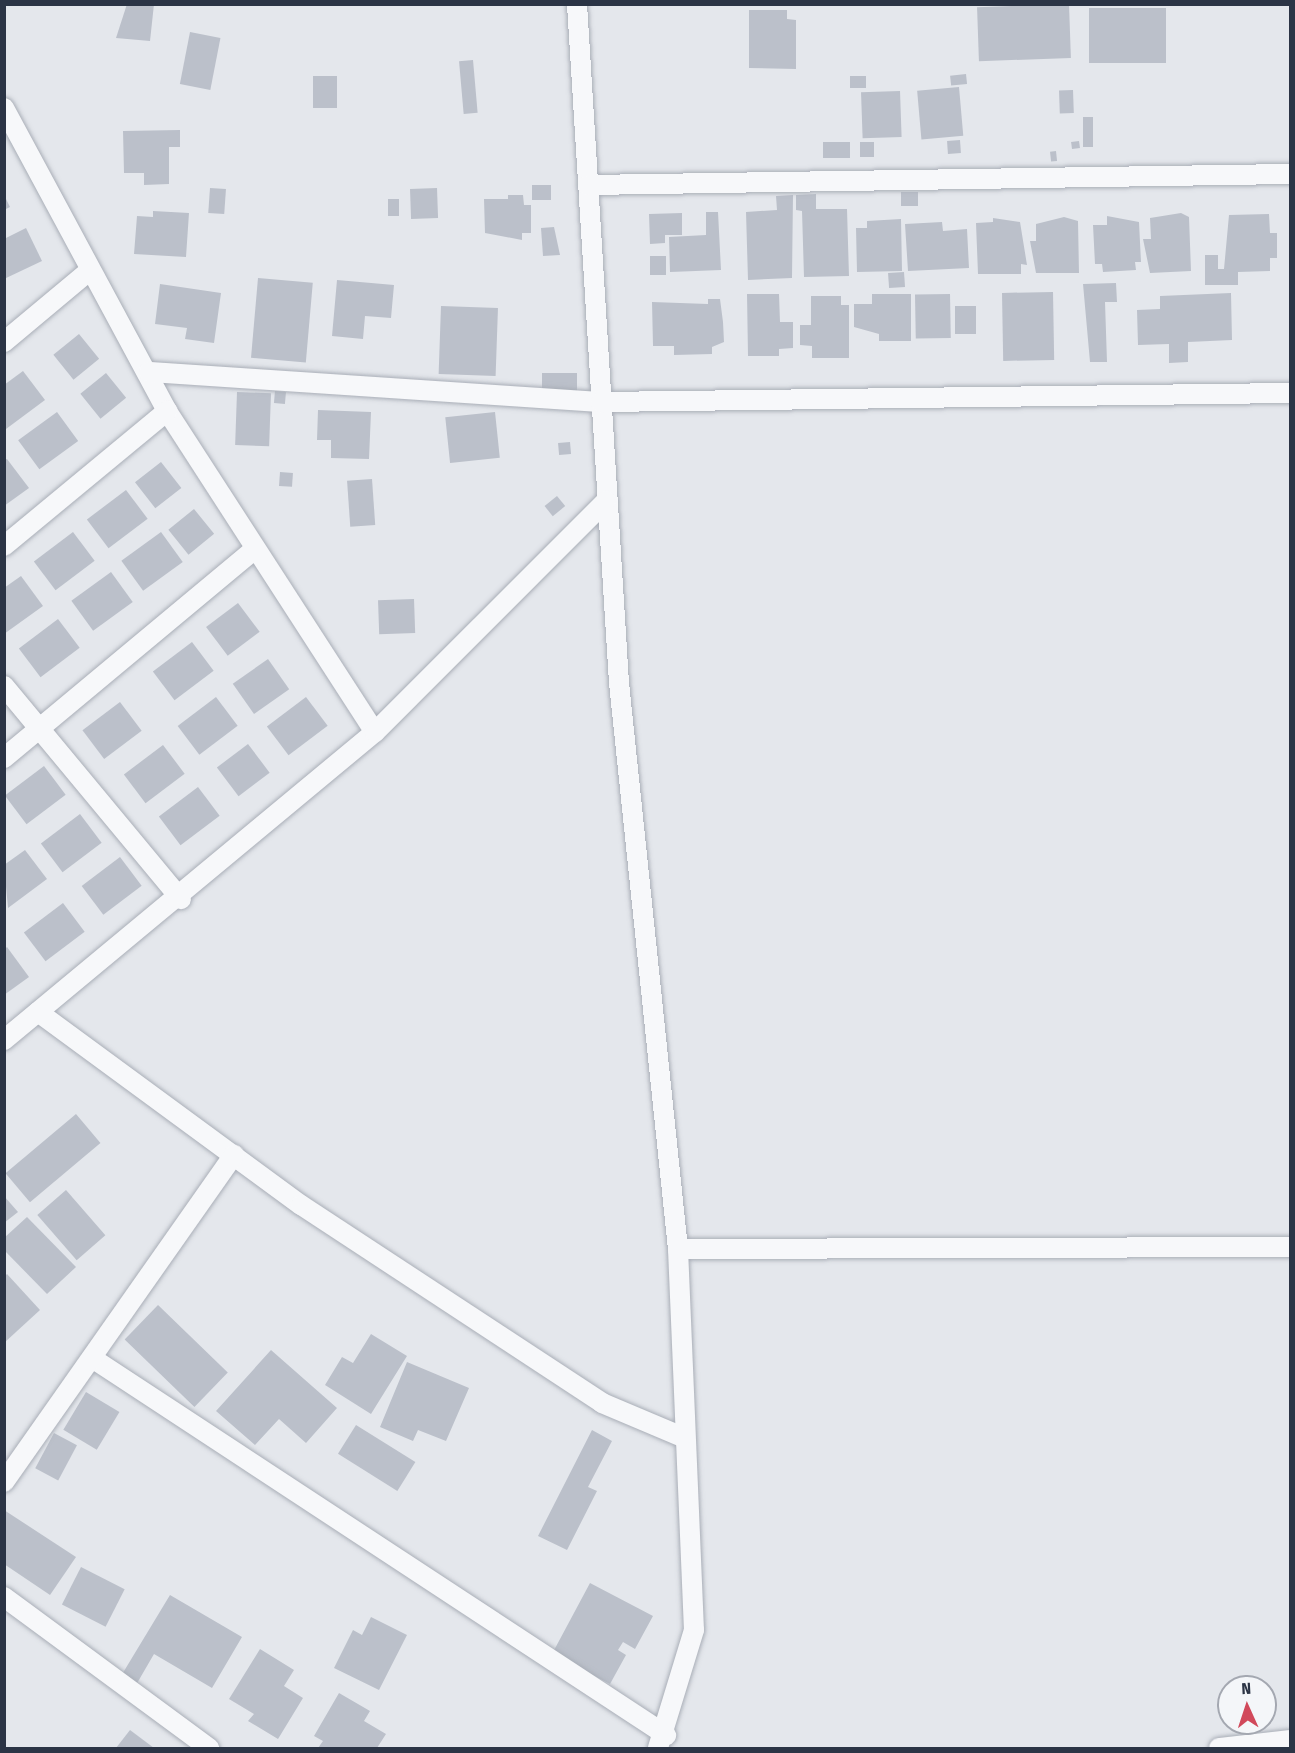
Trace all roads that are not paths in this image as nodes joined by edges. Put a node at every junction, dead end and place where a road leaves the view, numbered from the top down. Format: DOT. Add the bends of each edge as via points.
graph roads {
  1 [pos="577,4"];
  2 [pos="4,108"];
  3 [pos="1290,174"];
  4 [pos="588,185"];
  5 [pos="89,271"];
  6 [pos="4,342"];
  7 [pos="149,372"];
  8 [pos="1290,393"];
  9 [pos="601,402"];
  10 [pos="167,411"];
  11 [pos="606,501"];
  12 [pos="4,546"];
  13 [pos="254,550"];
  14 [pos="4,686"];
  15 [pos="40,729"];
  16 [pos="375,732"];
  17 [pos="4,758"];
  18 [pos="181,899"];
  19 [pos="39,1012"];
  20 [pos="4,1040"];
  21 [pos="234,1155"];
  22 [pos="1290,1247"];
  23 [pos="678,1249"];
  24 [pos="92,1358"];
  25 [pos="685,1438"];
  26 [pos="4,1482"];
  27 [pos="4,1597"];
  28 [pos="1290,1740"];
  29 [pos="662,1742"];
  30 [pos="209,1749"];
  31 [pos="1219,1749"];
  1 -- 4 [label="street"];
  2 -- 5 [label="street"];
  3 -- 4 [label="street"];
  4 -- 9 [label="street"];
  5 -- 6 [label="street"];
  5 -- 7 [label="street"];
  7 -- 9 [label="street"];
  7 -- 10 [label="street"];
  8 -- 9 [label="street"];
  9 -- 11 [label="street"];
  10 -- 12 [label="street"];
  10 -- 13 [label="street"];
  11 -- 16 [label="street"];
  11 -- 23 [label="street" via="619,683"];
  13 -- 15 [label="street"];
  13 -- 16 [label="street"];
  14 -- 15 [label="street"];
  15 -- 17 [label="street"];
  15 -- 18 [label="street"];
  16 -- 18 [label="street"];
  18 -- 19 [label="street"];
  19 -- 20 [label="street"];
  19 -- 21 [label="street"];
  21 -- 24 [label="street"];
  21 -- 25 [label="street" via="301,1205 602,1403"];
  22 -- 23 [label="street"];
  23 -- 25 [label="street"];
  24 -- 26 [label="street"];
  24 -- 29 [label="street"];
  25 -- 29 [label="street" via="694,1630"];
  27 -- 30 [label="street"];
  28 -- 31 [label="street"];
}
